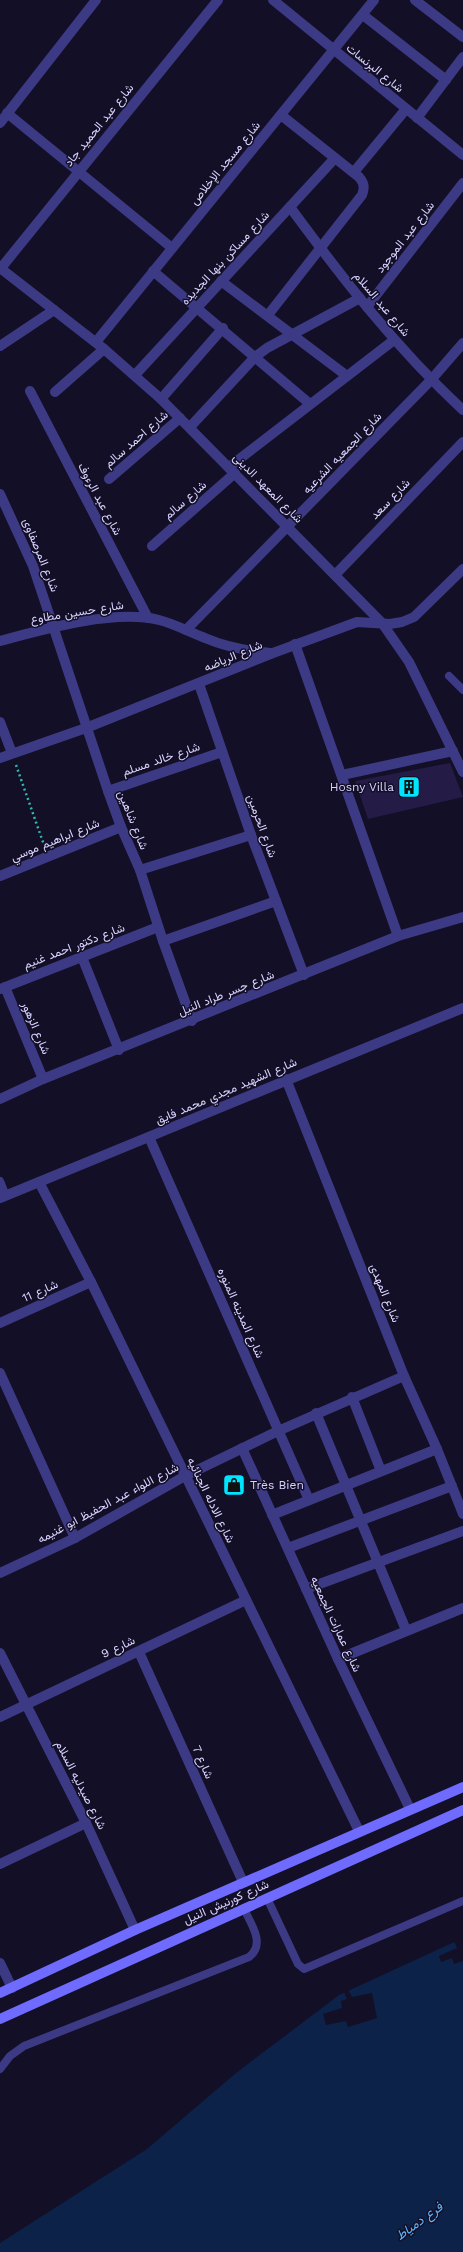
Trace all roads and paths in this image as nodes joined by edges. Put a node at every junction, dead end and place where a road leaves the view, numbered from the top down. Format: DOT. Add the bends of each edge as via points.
graph roads {
  1 [pos="96,0"];
  2 [pos="218,0"];
  3 [pos="273,0"];
  4 [pos="374,0"];
  5 [pos="415,0"];
  6 [pos="363,15"];
  7 [pos="463,38"];
  8 [pos="333,51"];
  9 [pos="463,57"];
  10 [pos="446,80"];
  11 [pos="406,109"];
  12 [pos="7,113"];
  13 [pos="281,115"];
  14 [pos="417,118"];
  15 [pos="0,122"];
  16 [pos="463,155"];
  17 [pos="335,158"];
  18 [pos="78,172"];
  19 [pos="354,172"];
  20 [pos="463,183"];
  21 [pos="290,207"];
  22 [pos="319,247"];
  23 [pos="172,248"];
  24 [pos="0,268"];
  25 [pos="153,272"];
  26 [pos="221,281"];
  27 [pos="360,298"];
  28 [pos="197,307"];
  29 [pos="367,307"];
  30 [pos="54,310"];
  31 [pos="268,315"];
  32 [pos="223,328"];
  33 [pos="294,335"];
  34 [pos="394,340"];
  35 [pos="96,342"];
  36 [pos="463,342"];
  37 [pos="0,346"];
  38 [pos="104,349"];
  39 [pos="256,357"];
  40 [pos="135,375"];
  41 [pos="347,376"];
  42 [pos="431,380"];
  43 [pos="30,392"];
  44 [pos="54,392"];
  45 [pos="160,399"];
  46 [pos="310,404"];
  47 [pos="463,410"];
  48 [pos="180,418"];
  49 [pos="190,427"];
  50 [pos="463,442"];
  51 [pos="232,470"];
  52 [pos="109,479"];
  53 [pos="0,494"];
  54 [pos="288,526"];
  55 [pos="152,546"];
  56 [pos="463,569"];
  57 [pos="336,574"];
  58 [pos="148,618"];
  59 [pos="382,623"];
  60 [pos="54,627"];
  61 [pos="186,630"];
  62 [pos="0,641"];
  63 [pos="295,644"];
  64 [pos="273,653"];
  65 [pos="449,676"];
  66 [pos="463,677"];
  67 [pos="199,684"];
  68 [pos="460,687"];
  69 [pos="0,722"];
  70 [pos="86,728"];
  71 [pos="222,752"];
  72 [pos="453,752"];
  73 [pos="12,753"];
  74 [pos="0,758"];
  75 [pos="463,772"];
  76 [pos="342,775"];
  77 [pos="108,791"];
  78 [pos="121,827"];
  79 [pos="251,835"];
  80 [pos="49,858"];
  81 [pos="140,870"];
  82 [pos="0,876"];
  83 [pos="276,901"];
  84 [pos="463,917"];
  85 [pos="158,927"];
  86 [pos="398,936"];
  87 [pos="163,941"];
  88 [pos="82,957"];
  89 [pos="304,975"];
  90 [pos="2,988"];
  91 [pos="463,1008"];
  92 [pos="192,1021"];
  93 [pos="119,1050"];
  94 [pos="286,1079"];
  95 [pos="44,1080"];
  96 [pos="0,1099"];
  97 [pos="149,1137"];
  98 [pos="0,1181"];
  99 [pos="39,1182"];
  100 [pos="3,1197"];
  101 [pos="91,1282"];
  102 [pos="0,1323"];
  103 [pos="0,1373"];
  104 [pos="404,1376"];
  105 [pos="352,1397"];
  106 [pos="316,1413"];
  107 [pos="278,1431"];
  108 [pos="242,1448"];
  109 [pos="438,1449"];
  110 [pos="381,1472"];
  111 [pos="185,1476"];
  112 [pos="346,1486"];
  113 [pos="452,1486"];
  114 [pos="309,1500"];
  115 [pos="463,1514"];
  116 [pos="272,1515"];
  117 [pos="361,1521"];
  118 [pos="463,1531"];
  119 [pos="75,1538"];
  120 [pos="288,1548"];
  121 [pos="378,1563"];
  122 [pos="0,1573"];
  123 [pos="306,1589"];
  124 [pos="246,1600"];
  125 [pos="463,1608"];
  126 [pos="406,1630"];
  127 [pos="139,1652"];
  128 [pos="0,1654"];
  129 [pos="338,1658"];
  130 [pos="25,1704"];
  131 [pos="0,1717"];
  132 [pos="463,1787"];
  133 [pos="410,1809"];
  134 [pos="463,1810"];
  135 [pos="86,1824"];
  136 [pos="358,1831"];
  137 [pos="0,1864"];
  138 [pos="243,1882"];
  139 [pos="267,1898"];
  140 [pos="463,1901"];
  141 [pos="244,1909"];
  142 [pos="135,1930"];
  143 [pos="0,1963"];
  144 [pos="12,1988"];
  145 [pos="0,1993"];
  146 [pos="0,2019"];
  147 [pos="0,2069"];
  1 -- 12 [label="street"];
  2 -- 18 [label="street, شارع عبد الحميد جاد"];
  3 -- 8 [label="street, شارع البرنسات"];
  4 -- 6 [label="street, شارع مسجد الإخلاص"];
  5 -- 7 [label="street"];
  6 -- 8 [label="street, شارع مسجد الإخلاص"];
  6 -- 10 [label="street"];
  8 -- 11 [label="street, شارع البرنسات"];
  8 -- 13 [label="street, شارع مسجد الإخلاص"];
  9 -- 10 [label="street"];
  10 -- 14 [label="street"];
  11 -- 14 [label="street, شارع البرنسات"];
  11 -- 19 [label="street"];
  12 -- 15 [label="street"];
  12 -- 18 [label="street"];
  13 -- 17 [label="street"];
  13 -- 23 [label="street, شارع مسجد الإخلاص"];
  14 -- 16 [label="street, شارع البرنسات"];
  17 -- 19 [label="street"];
  17 -- 21 [label="street, شارع مساكن بنها الجديده"];
  18 -- 23 [label="street"];
  18 -- 24 [label="street, شارع عبد الحميد جاد"];
  19 -- 22 [label="street" via="364,182 362,195"];
  20 -- 29 [label="street, شارع عبد الموجود"];
  21 -- 22 [label="street, شارع عبد السلام"];
  21 -- 26 [label="street, شارع مساكن بنها الجديده"];
  22 -- 27 [label="street, شارع عبد السلام"];
  22 -- 31 [label="street"];
  23 -- 25 [label="street, شارع مسجد الإخلاص"];
  24 -- 30 [label="street, شارع المعهد الدينى"];
  25 -- 28 [label="street"];
  25 -- 35 [label="street, شارع مسجد الإخلاص"];
  26 -- 28 [label="street, شارع مساكن بنها الجديده"];
  26 -- 31 [label="street"];
  27 -- 29 [label="street, شارع عبد السلام"];
  27 -- 33 [label="street"];
  28 -- 32 [label="street"];
  28 -- 40 [label="street, شارع مساكن بنها الجديده"];
  29 -- 34 [label="street, شارع عبد السلام"];
  30 -- 35 [label="street, شارع المعهد الدينى"];
  30 -- 37 [label="street"];
  31 -- 33 [label="street"];
  32 -- 39 [label="street"];
  32 -- 45 [label="street"];
  33 -- 39 [label="street" via="267,348"];
  33 -- 41 [label="street"];
  34 -- 41 [label="street, شارع سالم"];
  34 -- 42 [label="street, شارع عبد السلام"];
  35 -- 38 [label="street, شارع المعهد الدينى"];
  36 -- 42 [label="street, شارع الجمعيه الشرعيه"];
  38 -- 40 [label="street, شارع المعهد الدينى"];
  38 -- 44 [label="street"];
  39 -- 46 [label="street"];
  39 -- 49 [label="street"];
  40 -- 45 [label="street, شارع المعهد الدينى"];
  41 -- 46 [label="street, شارع سالم"];
  42 -- 47 [label="street, شارع عبد السلام"];
  42 -- 54 [label="street, شارع الجمعيه الشرعيه"];
  43 -- 58 [label="street, شارع عبد الرءوف"];
  45 -- 48 [label="street, شارع المعهد الدينى"];
  46 -- 51 [label="street, شارع سالم"];
  48 -- 49 [label="street, شارع المعهد الدينى"];
  48 -- 52 [label="street, شارع احمد سالم"];
  49 -- 51 [label="street, شارع المعهد الدينى"];
  50 -- 57 [label="street, شارع سعد"];
  51 -- 54 [label="street, شارع المعهد الدينى"];
  51 -- 55 [label="street, شارع سالم"];
  53 -- 60 [label="street, شارع المرصفاوى" via="33,566"];
  54 -- 57 [label="street, شارع المعهد الدينى"];
  54 -- 61 [label="street, شارع الجمعيه الشرعيه"];
  56 -- 59 [label="street, شارع الرياضه" via="414,617 402,622"];
  57 -- 59 [label="street, شارع المعهد الدينى"];
  58 -- 60 [label="street, شارع حسين مطاوع" via="127,616"];
  58 -- 61 [label="street, شارع حسين مطاوع"];
  59 -- 63 [label="street, شارع الرياضه" via="357,622"];
  59 -- 72 [label="street, شارع المعهد الدينى" via="409,662"];
  60 -- 62 [label="street, شارع حسين مطاوع"];
  60 -- 70 [label="street, شارع شاهين"];
  61 -- 64 [label="street, شارع حسين مطاوع" via="223,645"];
  63 -- 64 [label="street, شارع الرياضه"];
  63 -- 76 [label="street"];
  64 -- 67 [label="street, شارع الرياضه"];
  65 -- 68 [label="lane"];
  66 -- 68 [label="lane"];
  67 -- 70 [label="street, شارع الرياضه"];
  67 -- 71 [label="street, شارع الحرمين"];
  69 -- 73 [label="street"];
  70 -- 73 [label="street, شارع الرياضه"];
  70 -- 77 [label="street, شارع شاهين"];
  71 -- 77 [label="street, شارع خالد مسلم"];
  71 -- 79 [label="street, شارع الحرمين"];
  72 -- 75 [label="street, شارع المعهد الدينى"];
  72 -- 76 [label="street"];
  73 -- 74 [label="street, شارع الرياضه"];
  73 -- 80 [label="path"];
  76 -- 86 [label="street"];
  77 -- 78 [label="street, شارع شاهين"];
  78 -- 80 [label="street, شارع ابراهيم موسي"];
  78 -- 81 [label="street, شارع شاهين"];
  79 -- 81 [label="street"];
  79 -- 83 [label="street, شارع الحرمين"];
  80 -- 82 [label="street, شارع ابراهيم موسي"];
  81 -- 85 [label="street, شارع شاهين"];
  83 -- 87 [label="street"];
  83 -- 89 [label="street, شارع الحرمين"];
  84 -- 86 [label="street, شارع جسر طراد النيل"];
  85 -- 87 [label="street, شارع شاهين"];
  85 -- 88 [label="street, شارع دكتور احمد غنيم"];
  86 -- 89 [label="street, شارع جسر طراد النيل"];
  87 -- 92 [label="street, شارع شاهين"];
  88 -- 90 [label="street, شارع دكتور احمد غنيم"];
  88 -- 93 [label="street"];
  89 -- 92 [label="street, شارع جسر طراد النيل"];
  90 -- 95 [label="street, شارع الزهور"];
  91 -- 94 [label="street, شارع الشهيد مجدي محمد فايق"];
  92 -- 93 [label="street, شارع جسر طراد النيل"];
  93 -- 95 [label="street, شارع جسر طراد النيل"];
  94 -- 97 [label="street, شارع الشهيد مجدي محمد فايق"];
  94 -- 104 [label="street, شارع المهدى"];
  95 -- 96 [label="street, شارع جسر طراد النيل"];
  97 -- 99 [label="street, شارع الشهيد مجدي محمد فايق"];
  97 -- 107 [label="street, شارع المدينه المنوره"];
  98 -- 100 [label="lane"];
  99 -- 100 [label="street, شارع الشهيد مجدي محمد فايق"];
  99 -- 101 [label="street, شارع الادله الجنائيه"];
  101 -- 102 [label="street, شارع 11"];
  101 -- 111 [label="street, شارع الادله الجنائيه"];
  103 -- 119 [label="street"];
  104 -- 105 [label="street, شارع اللواء عبد الحفيظ ابو غنيمه"];
  104 -- 109 [label="street, شارع المهدى"];
  105 -- 106 [label="street, شارع اللواء عبد الحفيظ ابو غنيمه"];
  105 -- 110 [label="street"];
  106 -- 107 [label="street, شارع اللواء عبد الحفيظ ابو غنيمه"];
  106 -- 112 [label="street"];
  107 -- 108 [label="street, شارع اللواء عبد الحفيظ ابو غنيمه"];
  107 -- 114 [label="street, شارع المدينه المنوره"];
  108 -- 111 [label="street, شارع اللواء عبد الحفيظ ابو غنيمه"];
  108 -- 116 [label="street, شارع عمارات الجمعيه"];
  109 -- 110 [label="street"];
  109 -- 113 [label="street, شارع المهدى"];
  110 -- 112 [label="street"];
  111 -- 119 [label="street, شارع اللواء عبد الحفيظ ابو غنيمه"];
  111 -- 124 [label="street, شارع الادله الجنائيه"];
  112 -- 114 [label="street"];
  112 -- 117 [label="street"];
  113 -- 115 [label="street, شارع المهدى"];
  113 -- 117 [label="street"];
  114 -- 116 [label="street"];
  116 -- 120 [label="street, شارع عمارات الجمعيه"];
  117 -- 120 [label="street"];
  117 -- 121 [label="street"];
  118 -- 121 [label="street"];
  119 -- 122 [label="street, شارع اللواء عبد الحفيظ ابو غنيمه"];
  120 -- 123 [label="street, شارع عمارات الجمعيه"];
  121 -- 123 [label="street"];
  121 -- 126 [label="street"];
  123 -- 129 [label="street, شارع عمارات الجمعيه"];
  124 -- 127 [label="street, شارع 9"];
  124 -- 136 [label="street, شارع الادله الجنائيه"];
  125 -- 126 [label="street"];
  126 -- 129 [label="street"];
  127 -- 130 [label="street, شارع 9"];
  127 -- 138 [label="street, شارع 7"];
  128 -- 130 [label="street, شارع صيدليه السلام"];
  129 -- 133 [label="street, شارع عمارات الجمعيه"];
  130 -- 131 [label="street, شارع 9"];
  130 -- 135 [label="street, شارع صيدليه السلام"];
  132 -- 133 [label="main road, شارع كورنيش النيل"];
  133 -- 136 [label="main road, شارع كورنيش النيل"];
  134 -- 139 [label="main road, شارع كورنيش النيل"];
  135 -- 137 [label="street"];
  135 -- 142 [label="street, شارع صيدليه السلام"];
  136 -- 138 [label="main road, شارع كورنيش النيل"];
  138 -- 142 [label="main road, شارع كورنيش النيل"];
  139 -- 140 [label="lane" via="298,1964 304,1969"];
  139 -- 141 [label="main road, شارع كورنيش النيل"];
  141 -- 146 [label="main road, شارع كورنيش النيل"];
  141 -- 147 [label="lane" via="258,1939 255,1953 249,1957 24,2046 10,2056"];
  142 -- 144 [label="main road, شارع كورنيش النيل"];
  143 -- 144 [label="street"];
  144 -- 145 [label="main road, شارع كورنيش النيل"];
}
